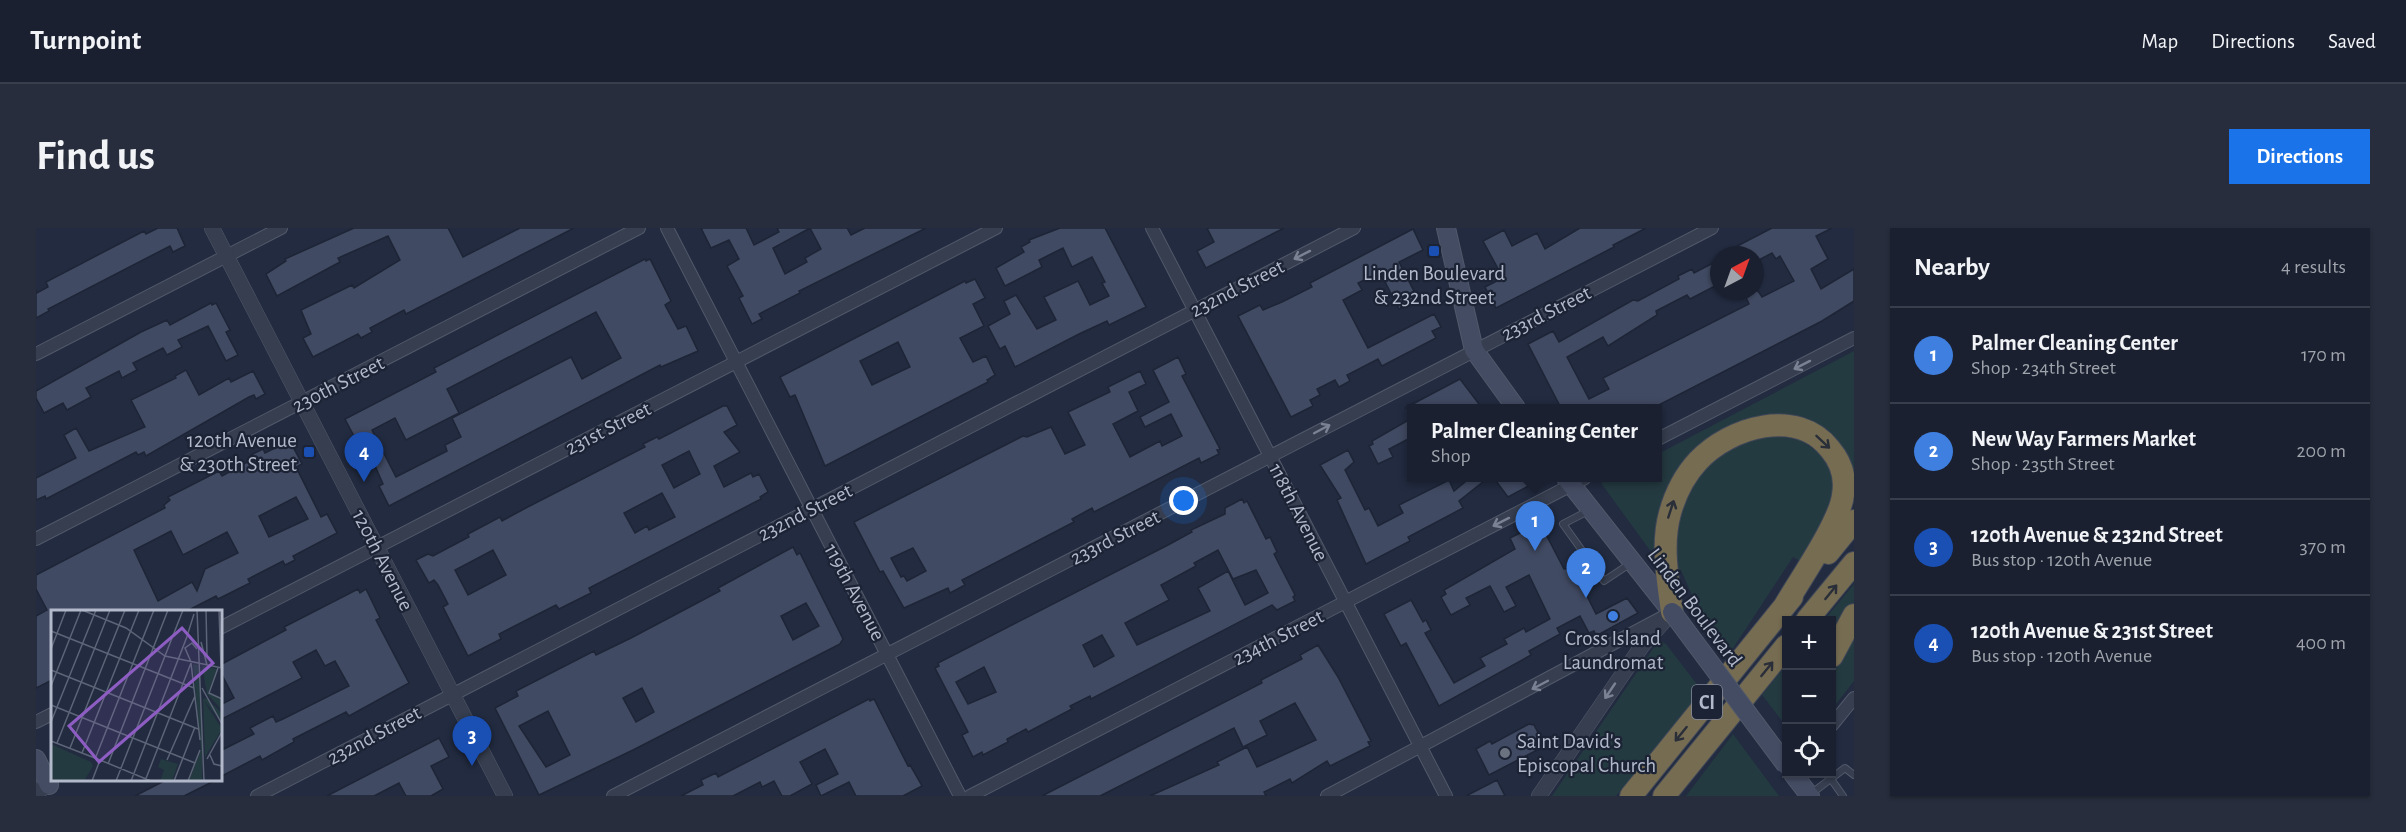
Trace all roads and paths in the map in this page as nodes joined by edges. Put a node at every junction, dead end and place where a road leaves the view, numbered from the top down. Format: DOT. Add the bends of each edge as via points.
graph roads {
  1 [pos="212,228"];
  2 [pos="281,228"];
  3 [pos="639,228"];
  4 [pos="667,228"];
  5 [pos="996,228"];
  6 [pos="1152,228"];
  7 [pos="1354,228"];
  8 [pos="1446,228"];
  9 [pos="1712,228"];
  10 [pos="226,256"];
  11 [pos="1195,310"];
  12 [pos="1854,338"];
  13 [pos="1474,350"];
  14 [pos="36,354"];
  15 [pos="736,362"];
  16 [pos="302,402"];
  17 [pos="1513,404"];
  18 [pos="1662,438"];
  19 [pos="1270,456"];
  20 [pos="1570,482"];
  21 [pos="1575,482"];
  22 [pos="811,508"];
  23 [pos="1591,509"];
  24 [pos="1854,521"];
  25 [pos="36,540"];
  26 [pos="377,548"];
  27 [pos="1632,562"];
  28 [pos="1854,563"];
  29 [pos="1346,602"];
  30 [pos="1784,607"];
  31 [pos="1672,612"];
  32 [pos="1854,615"];
  33 [pos="1811,616"];
  34 [pos="222,627"];
  35 [pos="1836,649"];
  36 [pos="1782,651"];
  37 [pos="887,654"];
  38 [pos="452,694"];
  39 [pos="1854,698"];
  40 [pos="51,714"];
  41 [pos="36,722"];
  42 [pos="1833,724"];
  43 [pos="1421,748"];
  44 [pos="36,759"];
  45 [pos="1782,760"];
  46 [pos="1854,775"];
  47 [pos="1796,778"];
  48 [pos="1831,779"];
  49 [pos="46,791"];
  50 [pos="257,796"];
  51 [pos="505,796"];
  52 [pos="613,796"];
  53 [pos="960,796"];
  54 [pos="970,796"];
  55 [pos="1327,796"];
  56 [pos="1446,796"];
  57 [pos="1539,796"];
  58 [pos="1631,796"];
  59 [pos="1664,796"];
  60 [pos="1810,796"];
  61 [pos="1843,796"];
  1 -- 10 [label="street, 120th Avenue"];
  2 -- 10 [label="street"];
  3 -- 16 [label="street, 230th Street"];
  4 -- 15 [label="street, 119th Avenue"];
  5 -- 15 [label="street, 231st Street"];
  6 -- 11 [label="street, 118th Avenue"];
  7 -- 11 [label="street, 232nd Street, one-way"];
  8 -- 13 [label="main road"];
  9 -- 13 [label="street, 233rd Street"];
  10 -- 14 [label="street"];
  10 -- 16 [label="street, 120th Avenue"];
  11 -- 19 [label="street, 118th Avenue"];
  11 -- 22 [label="street, 232nd Street"];
  12 -- 18 [label="street, one-way"];
  13 -- 17 [label="main road"];
  19 -- 13 [label="street, 233rd Street, one-way"];
  15 -- 22 [label="street, 119th Avenue"];
  15 -- 26 [label="street, 231st Street"];
  16 -- 25 [label="street, 230th Street"];
  16 -- 26 [label="street, 120th Avenue"];
  19 -- 29 [label="street, 118th Avenue"];
  19 -- 37 [label="street, 233rd Street"];
  20 -- 29 [label="street, 234th Street, one-way"];
  21 -- 23 [label="main road, Linden Boulevard"];
  22 -- 37 [label="street, 119th Avenue"];
  22 -- 38 [label="street, 232nd Street"];
  23 -- 27 [label="main road, Linden Boulevard"];
  23 -- 27 [label="lane" via="1563,524 1604,581"];
  24 -- 30 [label="highway, CI"];
  26 -- 34 [label="street, 231st Street"];
  26 -- 38 [label="street, 120th Avenue"];
  27 -- 31 [label="main road, Linden Boulevard"];
  33 -- 28 [label="highway, one-way"];
  29 -- 43 [label="street, 118th Avenue"];
  29 -- 54 [label="street, 234th Street"];
  31 -- 30 [label="highway, one-way" via="1666,532 1670,511 1683,483 1699,460 1720,443 1750,430 1779,425 1797,427 1821,439 1837,458 1844,480 1837,516"];
  30 -- 58 [label="highway, CI, one-way"];
  31 -- 43 [label="street, one-way"];
  31 -- 45 [label="main road, Linden Boulevard, bridge"];
  31 -- 57 [label="street, one-way" via="1642,646"];
  32 -- 35 [label="highway"];
  59 -- 36 [label="highway, CI, one-way"];
  37 -- 52 [label="street, 233rd Street"];
  37 -- 53 [label="street, 119th Avenue"];
  38 -- 50 [label="street, 232nd Street"];
  38 -- 51 [label="street, 120th Avenue"];
  39 -- 42 [label="street"];
  40 -- 41 [label="street"];
  43 -- 55 [label="street"];
  43 -- 56 [label="street, 118th Avenue"];
  44 -- 49 [label="main road"];
  46 -- 48 [label="lane" via="1845,768"];
  47 -- 60 [label="main road"];
  48 -- 60 [label="lane"];
  48 -- 61 [label="lane"];
}
